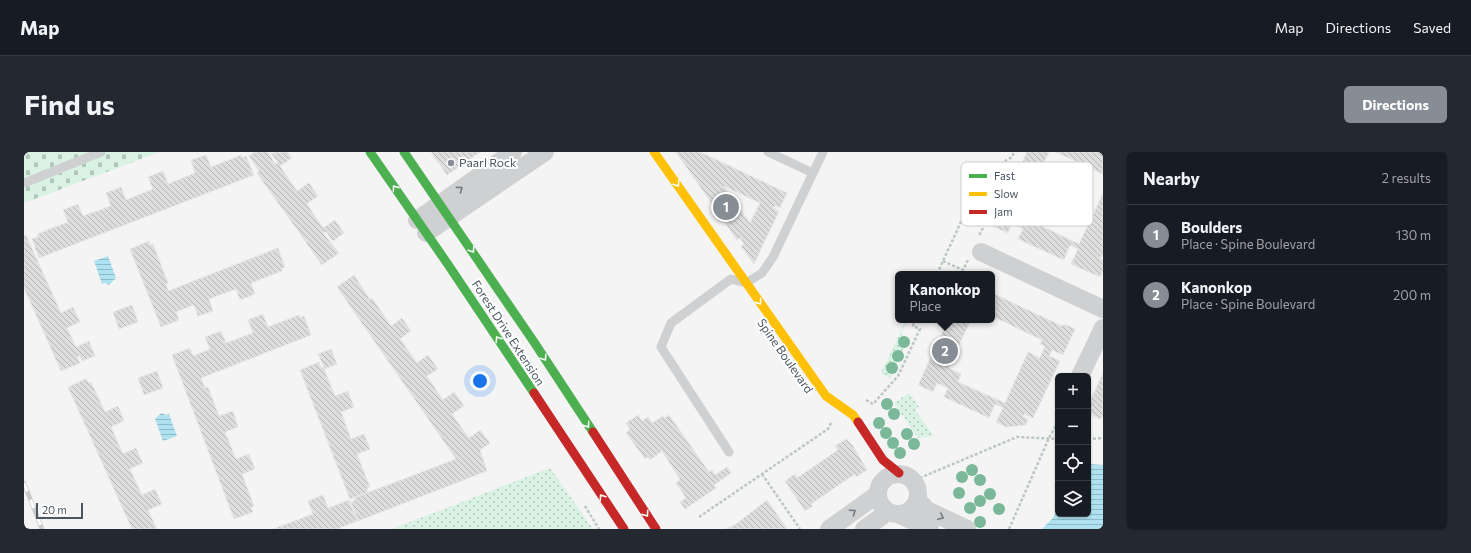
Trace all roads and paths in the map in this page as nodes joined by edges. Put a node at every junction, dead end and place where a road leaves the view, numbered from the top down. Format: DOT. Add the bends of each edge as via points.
graph roads {
  1 [pos="101,152"];
  2 [pos="370,152"];
  3 [pos="404,152"];
  4 [pos="513,152"];
  5 [pos="545,152"];
  6 [pos="643,152"];
  7 [pos="654,152"];
  8 [pos="768,152"];
  9 [pos="823,152"];
  10 [pos="1014,152"];
  11 [pos="1003,162"];
  12 [pos="813,173"];
  13 [pos="24,183"];
  14 [pos="445,211"];
  15 [pos="961,222"];
  16 [pos="422,226"];
  17 [pos="986,226"];
  18 [pos="977,250"];
  19 [pos="943,261"];
  20 [pos="938,271"];
  21 [pos="739,281"];
  22 [pos="1103,310"];
  23 [pos="914,323"];
  24 [pos="1103,328"];
  25 [pos="1081,373"];
  26 [pos="860,397"];
  27 [pos="839,406"];
  28 [pos="1055,427"];
  29 [pos="1049,438"];
  30 [pos="1103,438"];
  31 [pos="1055,439"];
  32 [pos="1091,439"];
  33 [pos="729,452"];
  34 [pos="884,460"];
  35 [pos="762,474"];
  36 [pos="894,482"];
  37 [pos="918,500"];
  38 [pos="893,513"];
  39 [pos="699,517"];
  40 [pos="624,529"];
  41 [pos="656,529"];
  42 [pos="800,529"];
  43 [pos="829,529"];
  44 [pos="864,529"];
  45 [pos="930,529"];
  46 [pos="967,529"];
  47 [pos="1009,529"];
  1 -- 13 [label="lane"];
  16 -- 2 [label="street, Forest Drive Extension, one-way"];
  3 -- 14 [label="street, Forest Drive Extension"];
  14 -- 4 [label="street, one-way"];
  5 -- 14 [label="street"];
  6 -- 21 [label="street, Spine Boulevard"];
  7 -- 21 [label="street, Spine Boulevard, one-way"];
  8 -- 12 [label="lane"];
  9 -- 12 [label="lane"];
  10 -- 11 [label="path" via="1012,157"];
  12 -- 21 [label="lane" via="773,258 762,273"];
  14 -- 16 [label="street"];
  14 -- 41 [label="street, Forest Drive Extension, one-way"];
  15 -- 19 [label="path"];
  40 -- 16 [label="street, Forest Drive Extension, one-way"];
  17 -- 18 [label="path"];
  18 -- 19 [label="path" via="963,270"];
  18 -- 22 [label="street"];
  19 -- 20 [label="path"];
  21 -- 27 [label="street, Spine Boulevard" via="816,401"];
  21 -- 33 [label="lane" via="671,323 661,347"];
  23 -- 26 [label="path" via="913,326 920,329 898,376 874,404"];
  24 -- 25 [label="street"];
  27 -- 34 [label="street" via="853,415"];
  27 -- 35 [label="path" via="828,429"];
  28 -- 29 [label="path"];
  29 -- 31 [label="path"];
  29 -- 36 [label="path" via="1017,437"];
  29 -- 47 [label="path"];
  30 -- 32 [label="path"];
  34 -- 36 [label="street"];
  35 -- 39 [label="path"];
  35 -- 42 [label="path"];
  36 -- 37 [label="street" via="919,493"];
  36 -- 38 [label="street" via="881,504"];
  43 -- 36 [label="street, one-way"];
  37 -- 38 [label="street" via="908,512"];
  37 -- 46 [label="street, one-way" via="927,510"];
  38 -- 44 [label="street"];
  38 -- 45 [label="street"];
}
